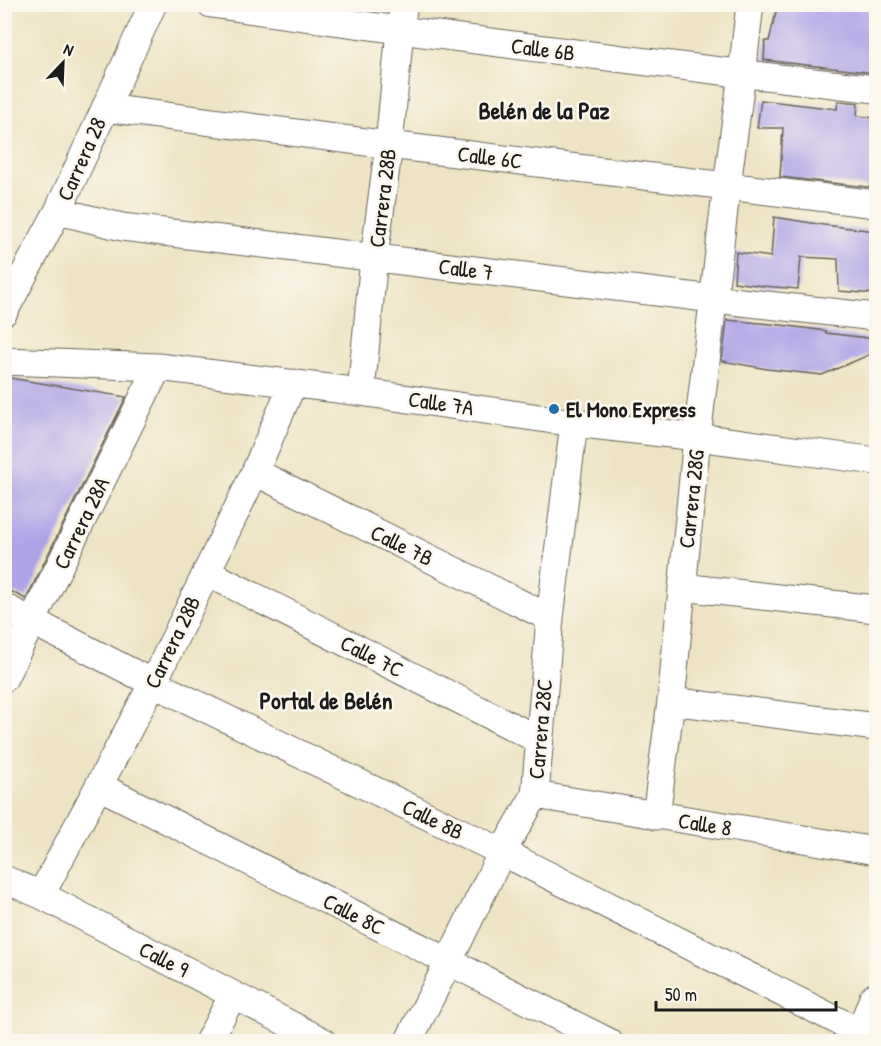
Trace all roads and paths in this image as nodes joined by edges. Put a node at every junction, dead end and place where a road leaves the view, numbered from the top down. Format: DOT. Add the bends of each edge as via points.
graph roads {
  1 [pos="153,4"];
  2 [pos="211,4"];
  3 [pos="750,4"];
  4 [pos="402,17"];
  5 [pos="742,74"];
  6 [pos="876,89"];
  7 [pos="105,108"];
  8 [pos="389,145"];
  9 [pos="727,185"];
  10 [pos="876,204"];
  11 [pos="58,211"];
  12 [pos="374,258"];
  13 [pos="714,299"];
  14 [pos="4,312"];
  15 [pos="876,317"];
  16 [pos="4,361"];
  17 [pos="158,367"];
  18 [pos="293,383"];
  19 [pos="361,392"];
  20 [pos="574,423"];
  21 [pos="697,436"];
  22 [pos="876,461"];
  23 [pos="255,472"];
  24 [pos="206,572"];
  25 [pos="682,587"];
  26 [pos="4,607"];
  27 [pos="876,609"];
  28 [pos="550,618"];
  29 [pos="33,621"];
  30 [pos="4,678"];
  31 [pos="153,683"];
  32 [pos="671,701"];
  33 [pos="876,727"];
  34 [pos="539,740"];
  35 [pos="99,786"];
  36 [pos="535,795"];
  37 [pos="656,816"];
  38 [pos="876,851"];
  39 [pos="502,852"];
  40 [pos="4,879"];
  41 [pos="41,895"];
  42 [pos="449,961"];
  43 [pos="233,995"];
  44 [pos="876,996"];
  45 [pos="858,1037"];
  46 [pos="208,1041"];
  47 [pos="324,1041"];
  48 [pos="408,1041"];
  49 [pos="609,1041"];
  1 -- 7 [label="street, Carrera 28"];
  2 -- 4 [label="street, Calle 6B"];
  3 -- 5 [label="street, Carrera 28G"];
  4 -- 5 [label="street, Calle 6B"];
  4 -- 8 [label="street, Carrera 28B"];
  5 -- 6 [label="street, Calle 6B"];
  5 -- 9 [label="street, Carrera 28G"];
  7 -- 8 [label="street, Calle 6C"];
  7 -- 11 [label="street, Carrera 28"];
  8 -- 9 [label="street, Calle 6C"];
  8 -- 12 [label="street, Carrera 28B"];
  9 -- 10 [label="street, Calle 6C"];
  9 -- 13 [label="street, Carrera 28G"];
  11 -- 12 [label="street, Calle 7" via="122,227"];
  11 -- 14 [label="street, Carrera 28"];
  12 -- 13 [label="street, Calle 7"];
  12 -- 19 [label="street, Carrera 28B"];
  13 -- 15 [label="street, Calle 7"];
  13 -- 21 [label="street, Carrera 28G"];
  16 -- 17 [label="street, Calle 7A"];
  17 -- 18 [label="street, Calle 7A"];
  17 -- 29 [label="street, Carrera 28A"];
  18 -- 19 [label="street, Calle 7A"];
  18 -- 23 [label="street, Carrera 28B"];
  19 -- 20 [label="street, Calle 7A"];
  20 -- 21 [label="street, Calle 7A"];
  20 -- 28 [label="street, Carrera 28C"];
  21 -- 22 [label="street, Calle 7A"];
  21 -- 25 [label="street, Carrera 28G"];
  23 -- 24 [label="street, Carrera 28B"];
  23 -- 28 [label="street, Calle 7B"];
  24 -- 31 [label="street, Carrera 28B"];
  24 -- 34 [label="street, Calle 7C"];
  25 -- 27 [label="street"];
  25 -- 32 [label="street, Carrera 28G"];
  26 -- 29 [label="street, Calle 8B"];
  28 -- 34 [label="street, Carrera 28C"];
  29 -- 30 [label="street, Carrera 28A"];
  29 -- 31 [label="street, Calle 8B"];
  31 -- 35 [label="street, Carrera 28B"];
  31 -- 39 [label="street, Calle 8B"];
  32 -- 33 [label="street"];
  32 -- 37 [label="street, Carrera 28G"];
  34 -- 36 [label="street, Carrera 28C"];
  35 -- 41 [label="street, Carrera 28B"];
  35 -- 42 [label="street, Calle 8C"];
  36 -- 37 [label="street, Calle 8"];
  36 -- 39 [label="street, Carrera 28C"];
  37 -- 38 [label="street, Calle 8"];
  39 -- 42 [label="street, Carrera 28C"];
  39 -- 45 [label="street, Calle 8B"];
  40 -- 41 [label="street, Calle 9"];
  41 -- 43 [label="street, Calle 9"];
  42 -- 48 [label="street, Carrera 28C"];
  42 -- 49 [label="street, Calle 8C"];
  43 -- 46 [label="street"];
  43 -- 47 [label="street, Calle 9"];
  44 -- 45 [label="street"];
}
